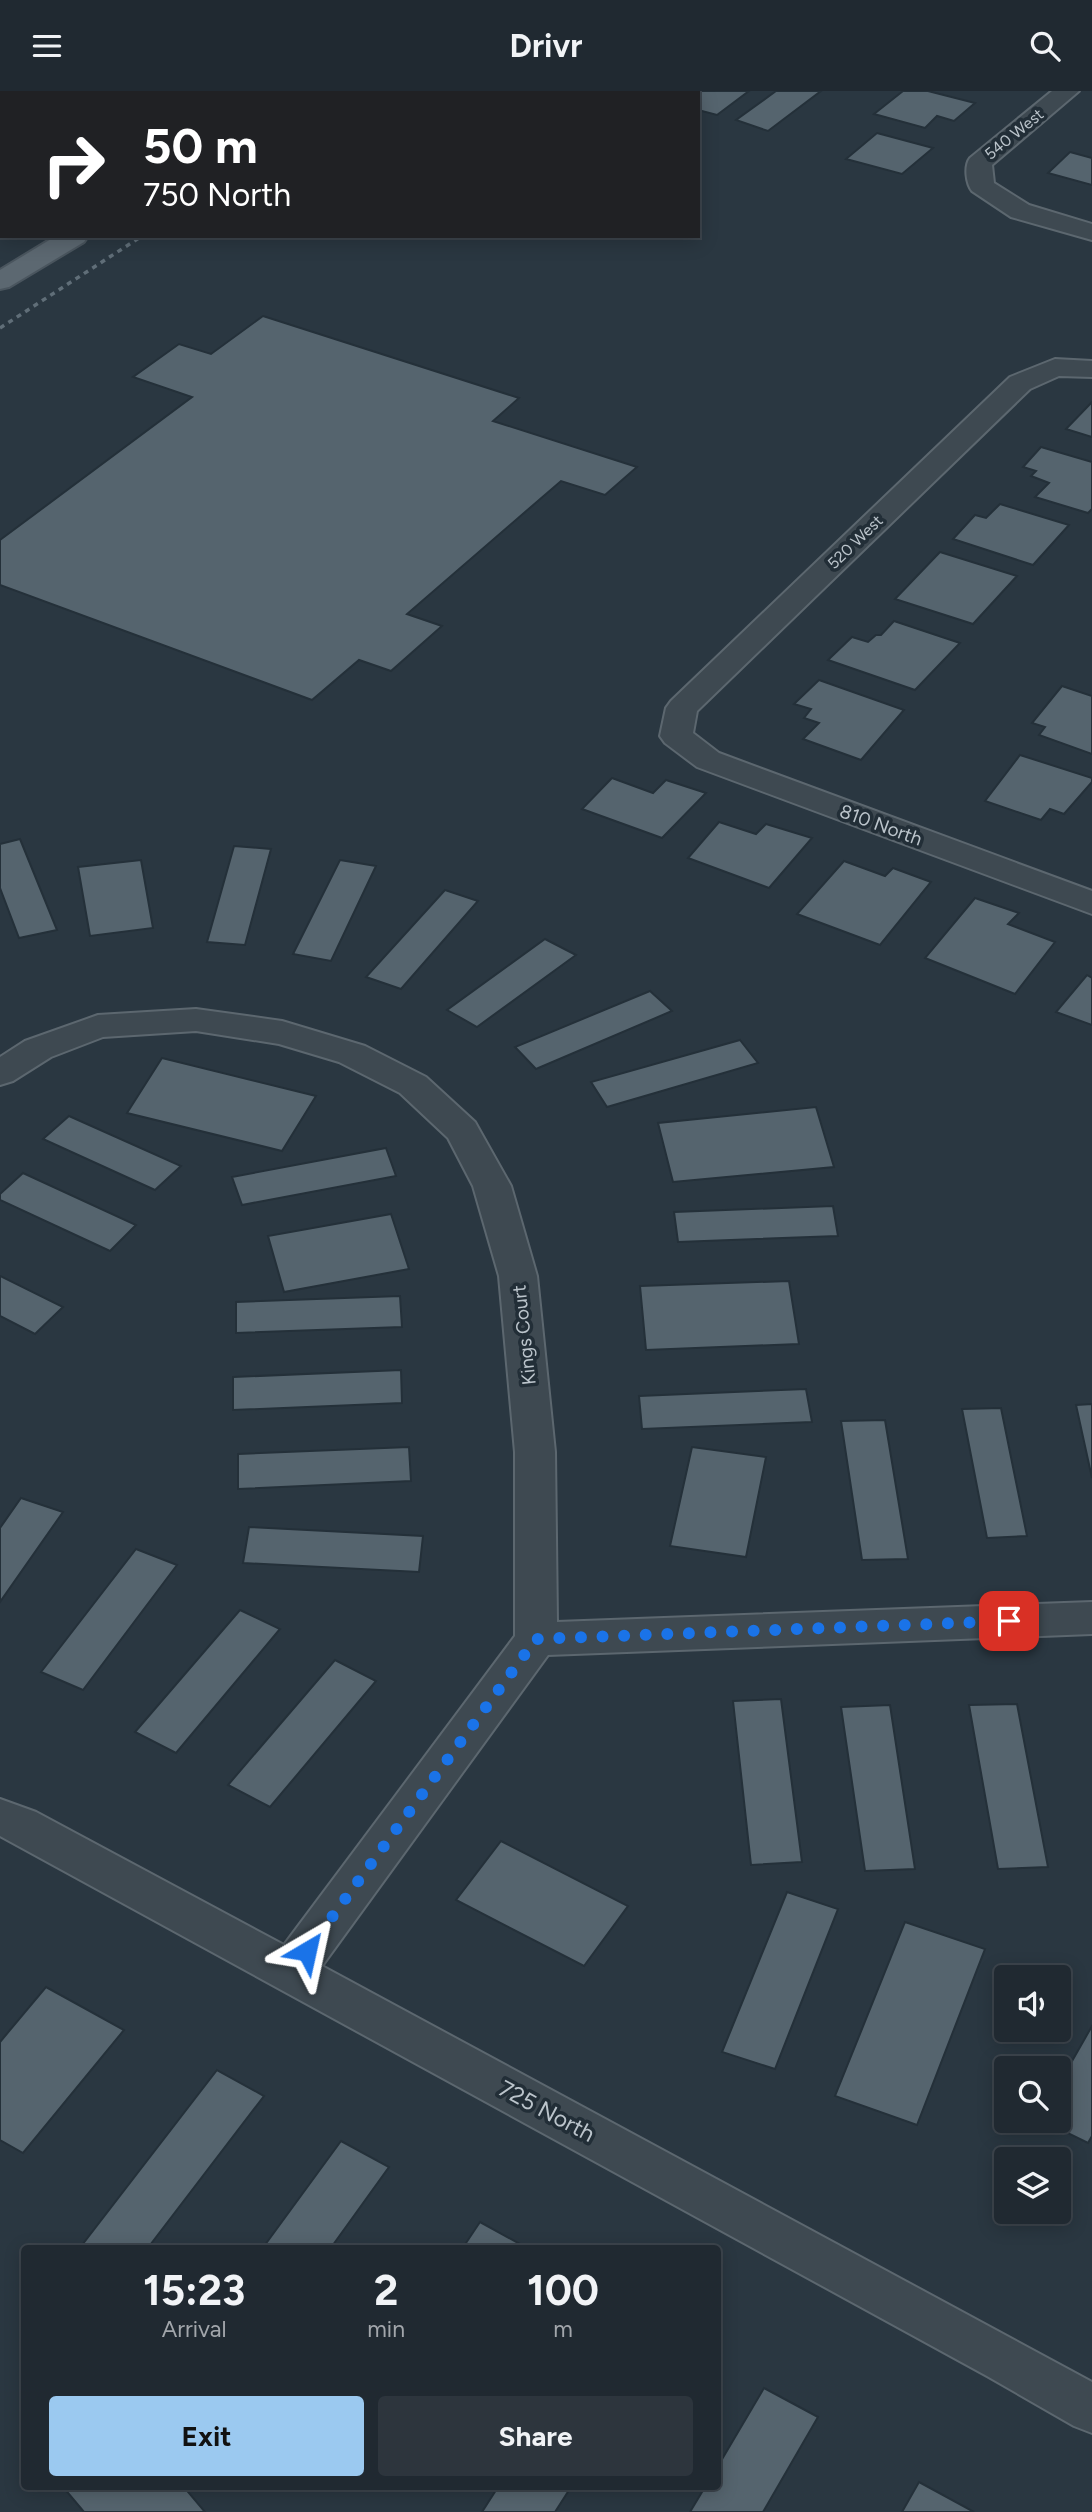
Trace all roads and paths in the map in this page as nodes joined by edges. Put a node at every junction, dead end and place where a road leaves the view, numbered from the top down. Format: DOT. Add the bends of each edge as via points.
graph roads {
  1 [pos="1067,91"];
  2 [pos="1092,232"];
  3 [pos="72,238"];
  4 [pos="0,281"];
  5 [pos="1092,369"];
  6 [pos="676,736"];
  7 [pos="1091,901"];
  8 [pos="0,1073"];
  9 [pos="1092,1618"];
  10 [pos="536,1639"];
  11 [pos="0,1817"];
  12 [pos="290,1973"];
  13 [pos="1092,2409"];
  1 -- 2 [label="street, 540 West" via="979,163 981,186 1020,211"];
  3 -- 4 [label="main road"];
  5 -- 6 [label="street, 520 West" via="1055,366 1020,383 682,708"];
  6 -- 7 [label="street, 810 North" via="708,760"];
  8 -- 10 [label="street, Kings Court" via="38,1049 98,1026 196,1020 282,1033 352,1054 414,1085 462,1131 492,1186 518,1276 535,1452"];
  9 -- 10 [label="street"];
  10 -- 12 [label="street"];
  11 -- 12 [label="street, 725 North"];
  12 -- 13 [label="street, 725 North"];
}
